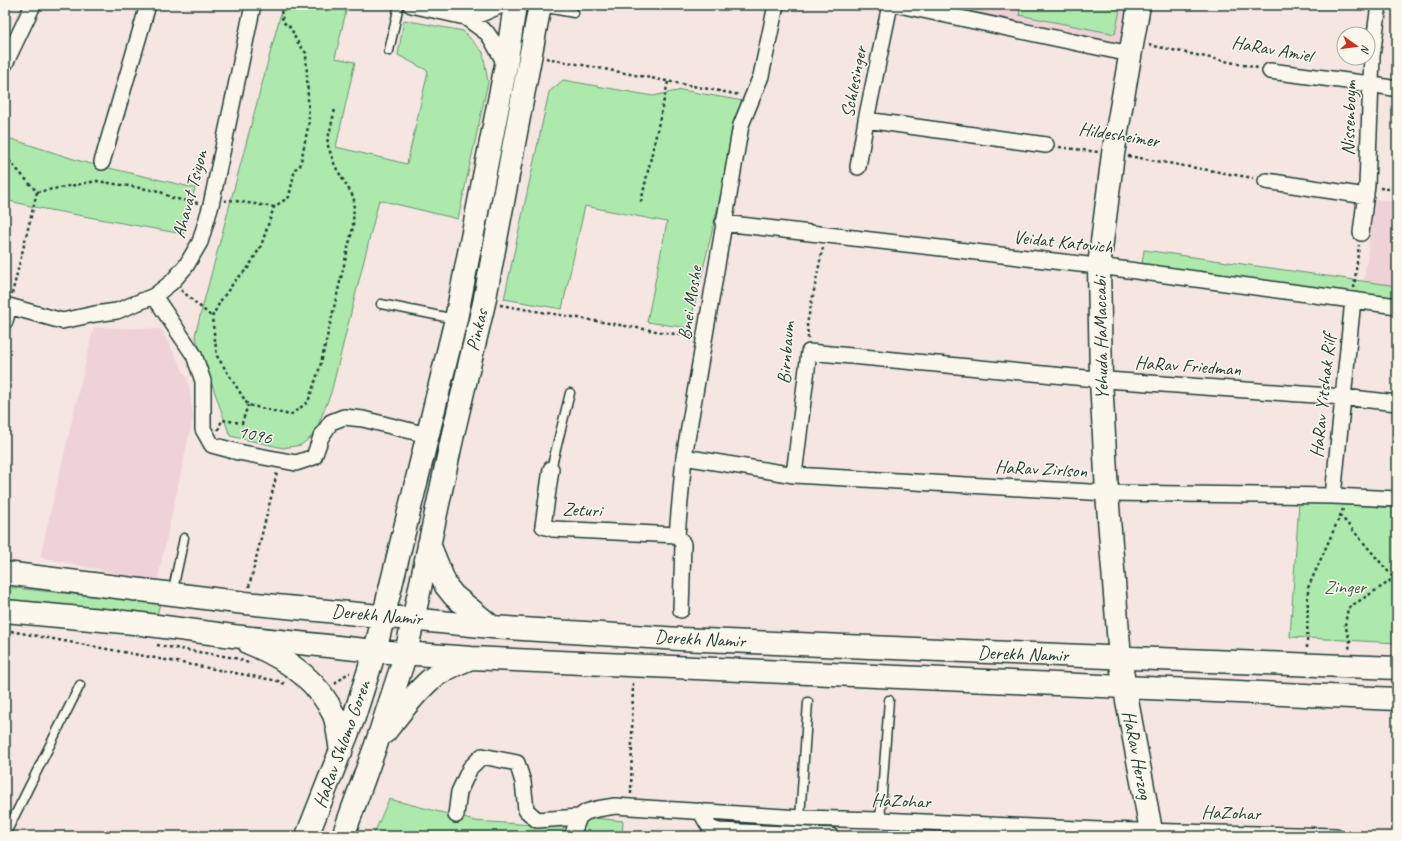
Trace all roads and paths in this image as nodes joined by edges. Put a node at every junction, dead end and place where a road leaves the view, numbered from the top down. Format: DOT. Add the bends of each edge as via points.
graph roads {
  1 [pos="33,5"];
  2 [pos="148,5"];
  3 [pos="253,5"];
  4 [pos="280,5"];
  5 [pos="399,5"];
  6 [pos="411,5"];
  7 [pos="502,5"];
  8 [pos="515,5"];
  9 [pos="776,5"];
  10 [pos="890,5"];
  11 [pos="899,5"];
  12 [pos="1139,5"];
  13 [pos="1379,5"];
  14 [pos="540,6"];
  15 [pos="574,13"];
  16 [pos="466,17"];
  17 [pos="389,51"];
  18 [pos="531,55"];
  19 [pos="1138,57"];
  20 [pos="5,64"];
  21 [pos="506,65"];
  22 [pos="1270,71"];
  23 [pos="668,82"];
  24 [pos="1370,84"];
  25 [pos="1397,89"];
  26 [pos="752,98"];
  27 [pos="335,109"];
  28 [pos="866,120"];
  29 [pos="1046,145"];
  30 [pos="1117,154"];
  31 [pos="5,156"];
  32 [pos="102,162"];
  33 [pos="858,167"];
  34 [pos="1266,181"];
  35 [pos="37,192"];
  36 [pos="1366,196"];
  37 [pos="228,200"];
  38 [pos="641,202"];
  39 [pos="211,205"];
  40 [pos="274,207"];
  41 [pos="723,223"];
  42 [pos="1361,233"];
  43 [pos="825,235"];
  44 [pos="1102,267"];
  45 [pos="172,282"];
  46 [pos="154,296"];
  47 [pos="1352,300"];
  48 [pos="484,303"];
  49 [pos="381,304"];
  50 [pos="7,306"];
  51 [pos="1397,306"];
  52 [pos="212,317"];
  53 [pos="456,319"];
  54 [pos="5,321"];
  55 [pos="705,339"];
  56 [pos="809,352"];
  57 [pos="1104,380"];
  58 [pos="570,393"];
  59 [pos="1343,397"];
  60 [pos="1397,403"];
  61 [pos="248,405"];
  62 [pos="230,421"];
  63 [pos="427,435"];
  64 [pos="684,457"];
  65 [pos="280,460"];
  66 [pos="551,469"];
  67 [pos="794,475"];
  68 [pos="1110,493"];
  69 [pos="1340,496"];
  70 [pos="1397,499"];
  71 [pos="1340,515"];
  72 [pos="677,536"];
  73 [pos="184,538"];
  74 [pos="429,544"];
  75 [pos="5,573"];
  76 [pos="172,594"];
  77 [pos="245,603"];
  78 [pos="681,610"];
  79 [pos="5,611"];
  80 [pos="383,616"];
  81 [pos="414,618"];
  82 [pos="492,627"];
  83 [pos="5,630"];
  84 [pos="233,636"];
  85 [pos="151,644"];
  86 [pos="375,651"];
  87 [pos="406,653"];
  88 [pos="471,658"];
  89 [pos="1125,664"];
  90 [pos="634,665"];
  91 [pos="1307,665"];
  92 [pos="256,666"];
  93 [pos="1349,666"];
  94 [pos="1397,668"];
  95 [pos="80,685"];
  96 [pos="291,688"];
  97 [pos="1397,699"];
  98 [pos="889,700"];
  99 [pos="808,702"];
  100 [pos="376,742"];
  101 [pos="341,752"];
  102 [pos="631,807"];
  103 [pos="700,810"];
  104 [pos="456,815"];
  105 [pos="579,817"];
  106 [pos="800,818"];
  107 [pos="880,820"];
  108 [pos="1097,833"];
  109 [pos="1152,833"];
  110 [pos="5,835"];
  111 [pos="1307,835"];
  112 [pos="307,836"];
  113 [pos="343,836"];
  114 [pos="572,836"];
  115 [pos="804,836"];
  116 [pos="831,836"];
  117 [pos="1336,836"];
  1 -- 20 [label="street"];
  2 -- 32 [label="street"];
  3 -- 39 [label="street, Ahavat Tsiyon"];
  4 -- 40 [label="path" via="283,22 291,28 306,53 309,122 300,166 295,169 288,197"];
  5 -- 17 [label="lane"];
  6 -- 16 [label="street"];
  7 -- 16 [label="street" via="476,16"];
  8 -- 21 [label="main road, Pinkas"];
  9 -- 26 [label="street, Bnei Moshe" via="761,76"];
  10 -- 28 [label="street, Schlesinger"];
  11 -- 19 [label="street"];
  12 -- 19 [label="main road, Yehuda HaMaccabi"];
  13 -- 24 [label="street, Nissenboym"];
  14 -- 15 [label="lane"];
  14 -- 18 [label="main road, Pinkas"];
  16 -- 21 [label="street" via="487,33"];
  18 -- 23 [label="path"];
  18 -- 48 [label="main road, Pinkas"];
  19 -- 22 [label="path, HaRav Amiel"];
  19 -- 30 [label="main road, Yehuda HaMaccabi"];
  21 -- 53 [label="main road, Pinkas"];
  22 -- 24 [label="street, HaRav Amiel"];
  23 -- 26 [label="path"];
  23 -- 38 [label="path"];
  24 -- 25 [label="street, HaRav Amiel"];
  24 -- 36 [label="street, Nissenboym"];
  26 -- 41 [label="street, Bnei Moshe" via="741,125"];
  27 -- 61 [label="path" via="327,143 335,166 354,198 353,227 320,367 308,402 290,415"];
  28 -- 29 [label="street"];
  28 -- 33 [label="street, Schlesinger"];
  29 -- 30 [label="path, Hildesheimer"];
  30 -- 34 [label="path, Hildesheimer"];
  30 -- 44 [label="main road, Yehuda HaMaccabi"];
  31 -- 35 [label="path"];
  34 -- 36 [label="street"];
  35 -- 39 [label="path" via="97,181 159,191 172,198"];
  35 -- 50 [label="path"];
  36 -- 42 [label="street, Nissenboym"];
  37 -- 40 [label="path"];
  39 -- 45 [label="street, Ahavat Tsiyon" via="200,242 186,266"];
  40 -- 52 [label="path" via="261,246 248,268 221,300"];
  41 -- 43 [label="street, Veidat Katovich"];
  41 -- 55 [label="street, Bnei Moshe"];
  42 -- 47 [label="path"];
  43 -- 44 [label="street, Veidat Katovich"];
  43 -- 56 [label="path, Birnbaum" via="807,324"];
  44 -- 47 [label="street, Veidat Katovich"];
  44 -- 57 [label="main road, Yehuda HaMaccabi"];
  45 -- 46 [label="street, Ahavat Tsiyon"];
  45 -- 52 [label="path"];
  46 -- 50 [label="street, Ahavat Tsiyon" via="117,311 62,321"];
  46 -- 65 [label="street, 1096" via="194,355 203,381 204,429 212,445"];
  47 -- 51 [label="street, Veidat Katovich"];
  47 -- 59 [label="street, HaRav Yitshak Rilf"];
  48 -- 55 [label="path"];
  48 -- 74 [label="main road, Pinkas"];
  49 -- 53 [label="lane"];
  50 -- 54 [label="street"];
  52 -- 61 [label="path" via="217,356"];
  53 -- 63 [label="main road, Pinkas"];
  55 -- 64 [label="street, Bnei Moshe"];
  56 -- 57 [label="street, HaRav Friedman"];
  56 -- 67 [label="street, Birnbaum"];
  57 -- 59 [label="street, HaRav Friedman"];
  57 -- 68 [label="main road, Yehuda HaMaccabi"];
  58 -- 66 [label="lane"];
  59 -- 60 [label="street, HaRav Friedman"];
  59 -- 69 [label="street, HaRav Yitshak Rilf"];
  61 -- 62 [label="path" via="242,423"];
  63 -- 65 [label="street, 1096" via="363,419 344,417 331,422 321,437 314,457 296,463"];
  63 -- 80 [label="main road, Pinkas"];
  64 -- 67 [label="street, HaRav Zirlson"];
  64 -- 72 [label="street, Bnei Moshe"];
  65 -- 77 [label="path"];
  66 -- 72 [label="street, Zeturi" via="543,526 553,529"];
  67 -- 68 [label="street, HaRav Zirlson"];
  68 -- 69 [label="street, HaRav Zirlson"];
  68 -- 89 [label="main road, Yehuda HaMaccabi"];
  69 -- 70 [label="street, HaRav Zirlson"];
  69 -- 71 [label="path"];
  71 -- 91 [label="path" via="1308,588"];
  71 -- 93 [label="path" via="1392,576 1389,582 1348,608 1345,625 1350,640"];
  72 -- 78 [label="street, Bnei Moshe" via="683,544"];
  73 -- 76 [label="lane"];
  74 -- 81 [label="main road, Pinkas"];
  74 -- 82 [label="main road" via="446,586 454,596"];
  75 -- 76 [label="main road, Derekh Namir"];
  76 -- 77 [label="main road, Derekh Namir"];
  77 -- 80 [label="main road, Derekh Namir"];
  79 -- 84 [label="main road, Derekh Namir" via="134,623"];
  80 -- 81 [label="main road, Derekh Namir"];
  80 -- 86 [label="main road, Pinkas"];
  81 -- 82 [label="main road, Derekh Namir"];
  81 -- 87 [label="main road, Pinkas"];
  82 -- 89 [label="main road, Derekh Namir"];
  83 -- 96 [label="path" via="278,681"];
  84 -- 86 [label="main road, Derekh Namir"];
  84 -- 101 [label="main road" via="284,660 308,679 322,695 334,717"];
  85 -- 92 [label="path" via="235,658"];
  86 -- 87 [label="main road, Derekh Namir"];
  86 -- 101 [label="main road, HaRav Shlomo Goren"];
  87 -- 88 [label="main road, Derekh Namir"];
  87 -- 100 [label="main road, HaRav Shlomo Goren"];
  88 -- 90 [label="main road, Derekh Namir"];
  88 -- 100 [label="main road" via="430,680"];
  89 -- 90 [label="main road, Derekh Namir"];
  89 -- 91 [label="main road, Derekh Namir"];
  89 -- 97 [label="main road, Derekh Namir"];
  89 -- 109 [label="main road, HaRav Herzog"];
  90 -- 102 [label="path"];
  91 -- 93 [label="main road, Derekh Namir"];
  93 -- 94 [label="main road, Derekh Namir"];
  95 -- 110 [label="lane"];
  98 -- 107 [label="lane"];
  99 -- 106 [label="lane"];
  100 -- 113 [label="main road, HaRav Shlomo Goren"];
  101 -- 112 [label="main road, HaRav Shlomo Goren"];
  102 -- 103 [label="street, HaZohar"];
  102 -- 105 [label="street, HaZohar" via="597,809"];
  103 -- 106 [label="street, HaZohar"];
  103 -- 115 [label="street" via="710,828 719,832"];
  104 -- 105 [label="street, HaZohar" via="459,792 470,768 482,756 517,763 526,810 537,820"];
  105 -- 114 [label="street"];
  106 -- 107 [label="street, HaZohar"];
  107 -- 108 [label="street, HaZohar"];
  108 -- 109 [label="street, HaZohar"];
  109 -- 111 [label="street, HaZohar"];
  111 -- 117 [label="street, HaZohar"];
  115 -- 116 [label="street"];
}
